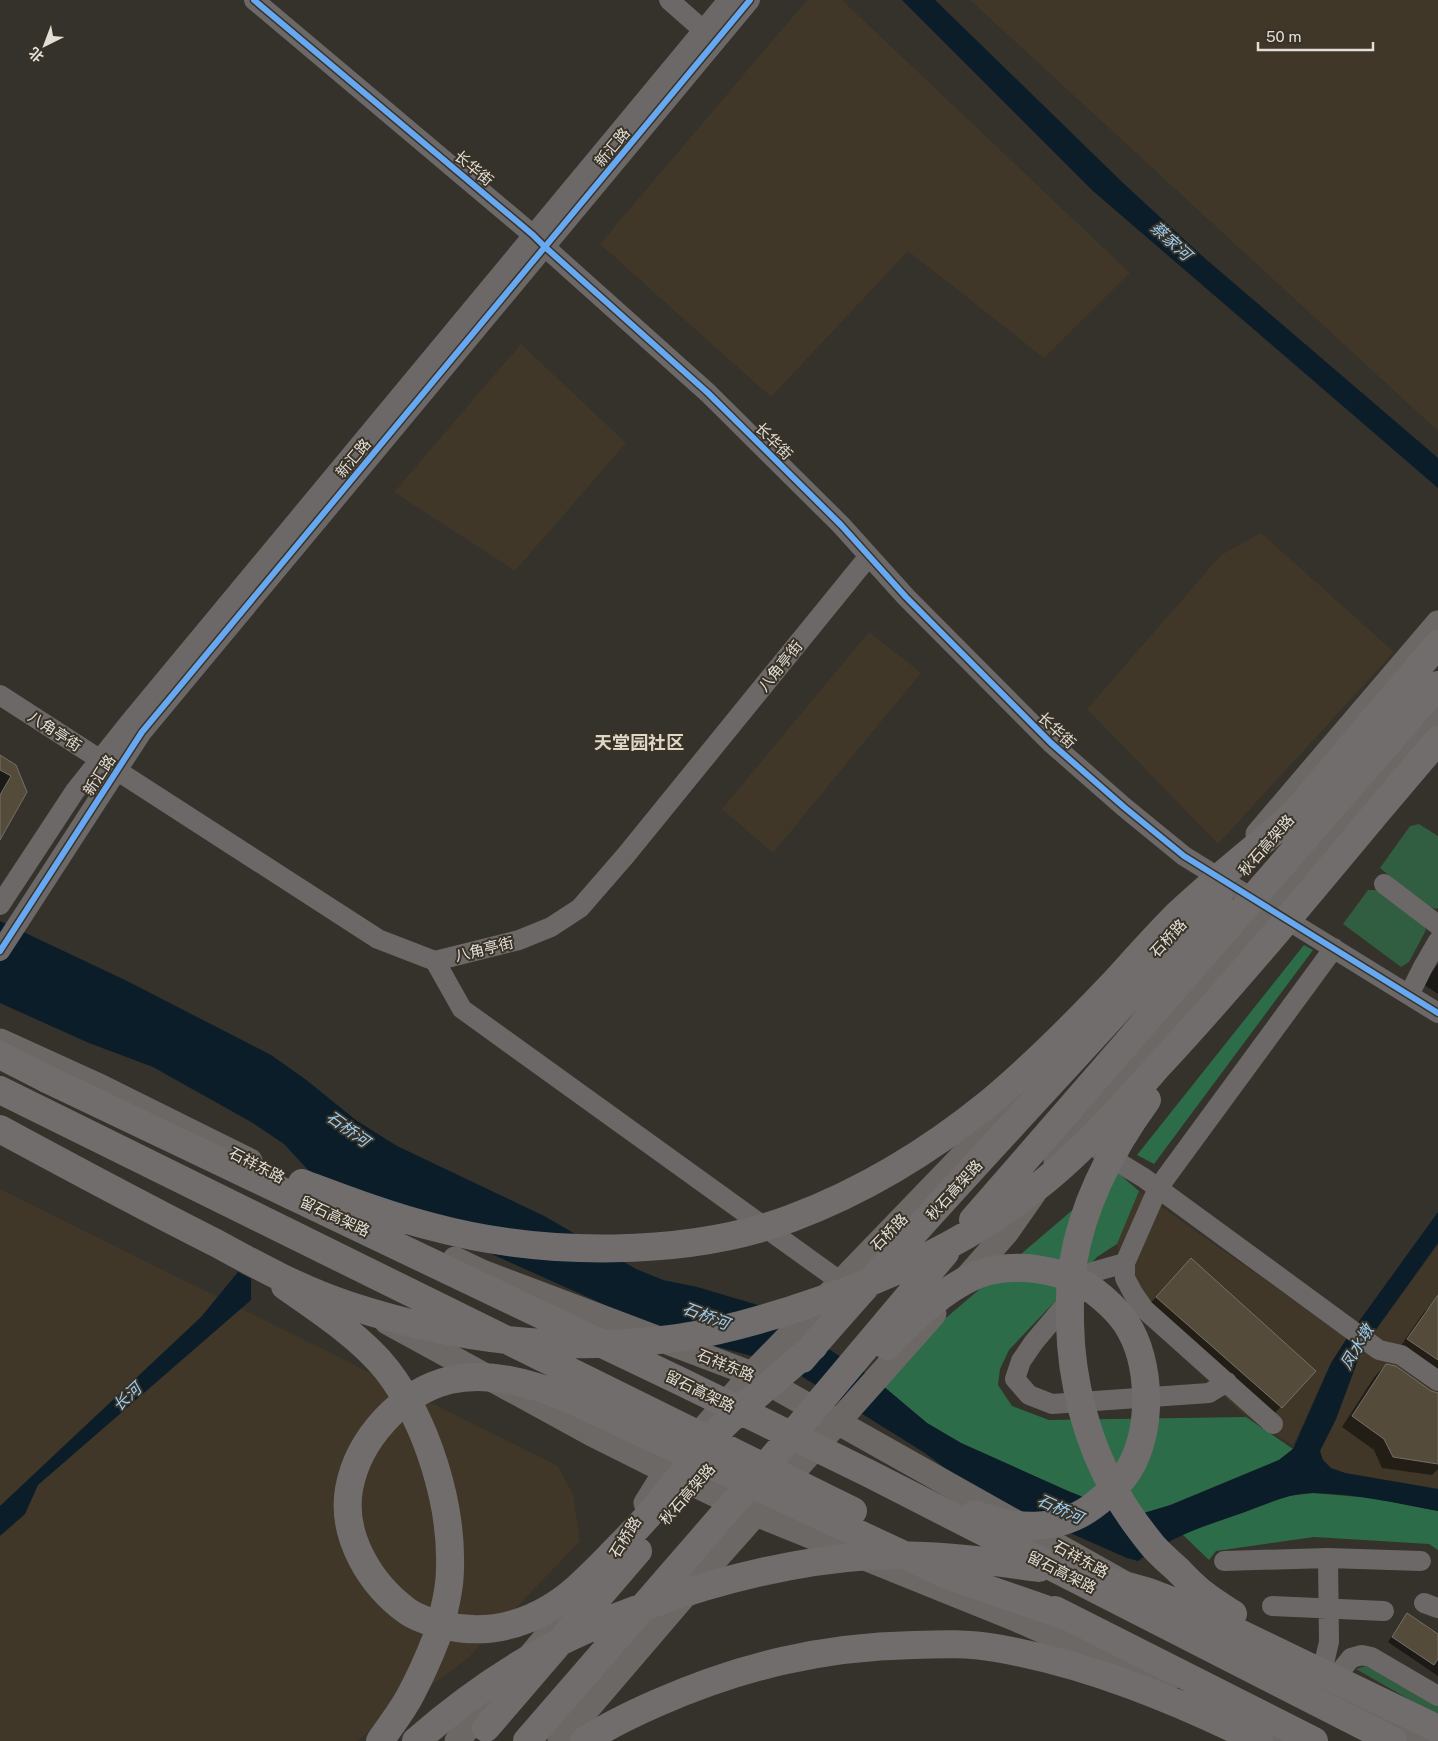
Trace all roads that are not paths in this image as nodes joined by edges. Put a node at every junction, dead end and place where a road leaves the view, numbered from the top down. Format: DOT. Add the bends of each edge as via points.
graph roads {
  1 [pos="254,0"];
  2 [pos="669,0"];
  3 [pos="728,0"];
  4 [pos="750,0"];
  5 [pos="703,30"];
  6 [pos="539,241"];
  7 [pos="869,556"];
  8 [pos="1438,623"];
  9 [pos="1438,644"];
  10 [pos="1438,685"];
  11 [pos="0,695"];
  12 [pos="1438,710"];
  13 [pos="1438,740"];
  14 [pos="100,760"];
  15 [pos="117,771"];
  16 [pos="1292,816"];
  17 [pos="1220,878"];
  18 [pos="1384,884"];
  19 [pos="1,904"];
  20 [pos="1268,907"];
  21 [pos="1438,925"];
  22 [pos="1438,941"];
  23 [pos="1334,948"];
  24 [pos="0,951"];
  25 [pos="435,961"];
  26 [pos="1409,995"];
  27 [pos="1224,996"];
  28 [pos="1438,1013"];
  29 [pos="0,1041"];
  30 [pos="0,1056"];
  31 [pos="47,1079"];
  32 [pos="0,1090"];
  33 [pos="0,1129"];
  34 [pos="0,1134"];
  35 [pos="1075,1135"];
  36 [pos="1158,1188"];
  37 [pos="249,1261"];
  38 [pos="1125,1263"];
  39 [pos="841,1282"];
  40 [pos="814,1346"];
  41 [pos="755,1371"];
  42 [pos="1438,1381"];
  43 [pos="682,1382"];
  44 [pos="1227,1382"];
  45 [pos="844,1416"];
  46 [pos="1273,1424"];
  47 [pos="775,1455"];
  48 [pos="666,1472"];
  49 [pos="756,1514"];
  50 [pos="1328,1558"];
  51 [pos="1224,1561"];
  52 [pos="1421,1561"];
  53 [pos="1272,1606"];
  54 [pos="1329,1608"];
  55 [pos="1384,1611"];
  56 [pos="1071,1618"];
  57 [pos="1318,1681"];
  58 [pos="1438,1696"];
  59 [pos="1234,1718"];
  60 [pos="1438,1729"];
  61 [pos="380,1741"];
  62 [pos="416,1741"];
  63 [pos="457,1741"];
  64 [pos="476,1741"];
  65 [pos="527,1741"];
  66 [pos="560,1741"];
  67 [pos="584,1741"];
  68 [pos="1219,1741"];
  69 [pos="1259,1741"];
  70 [pos="1283,1741"];
  71 [pos="1314,1741"];
  72 [pos="1392,1741"];
  73 [pos="1426,1741"];
  1 -- 6 [label="street, 长华街"];
  2 -- 5 [label="street"];
  3 -- 5 [label="street, 新汇路"];
  4 -- 6 [label="street, 新汇路"];
  5 -- 6 [label="street, 新汇路"];
  6 -- 7 [label="street, 长华街" via="708,393"];
  6 -- 14 [label="street, 新汇路"];
  6 -- 15 [label="street, 新汇路" via="142,732"];
  7 -- 17 [label="street, 长华街" via="1051,743 1184,856"];
  7 -- 25 [label="street, 八角亭街" via="580,908 551,927 519,940"];
  8 -- 17 [label="main road, 石桥路"];
  9 -- 16 [label="highway, 秋石高架路"];
  10 -- 47 [label="highway, 秋石高架路, bridge" via="966,1228"];
  11 -- 14 [label="street, 八角亭街"];
  12 -- 20 [label="main road"];
  13 -- 27 [label="highway, bridge"];
  14 -- 15 [label="street, 八角亭街"];
  14 -- 19 [label="street, 新汇路"];
  15 -- 24 [label="street, 新汇路"];
  15 -- 25 [label="street, 八角亭街" via="378,939"];
  16 -- 31 [label="highway, bridge" via="1178,915 1038,1059 946,1135 905,1162 832,1202 773,1224 709,1240 667,1245 577,1247 481,1238 434,1228 299,1182"];
  16 -- 40 [label="highway, 秋石高架路, bridge"];
  17 -- 20 [label="street, 长华街"];
  17 -- 39 [label="main road, 石桥路" via="1165,942"];
  18 -- 21 [label="street"];
  20 -- 23 [label="street, 长华街"];
  20 -- 35 [label="main road"];
  22 -- 26 [label="street"];
  23 -- 26 [label="street, 长华街"];
  23 -- 36 [label="street"];
  25 -- 39 [label="street" via="462,1009"];
  26 -- 28 [label="street, 长华街"];
  27 -- 37 [label="highway, bridge" via="1089,1142 1010,1207 944,1248 904,1268 830,1298 751,1323 674,1338 623,1342 551,1344 496,1340 449,1332 346,1305"];
  27 -- 57 [label="highway, bridge" via="1128,1126 1092,1198 1072,1264 1070,1303 1074,1370 1081,1408 1095,1448 1116,1494 1154,1547 1204,1594"];
  29 -- 41 [label="main road, 石祥东路" via="102,1087 290,1182 482,1272"];
  30 -- 31 [label="highway, 留石高架路"];
  31 -- 43 [label="highway, 留石高架路, bridge"];
  32 -- 56 [label="highway, bridge"];
  33 -- 37 [label="highway, bridge"];
  34 -- 48 [label="main road" via="252,1248"];
  35 -- 36 [label="street"];
  35 -- 45 [label="main road" via="1006,1233"];
  36 -- 38 [label="street"];
  36 -- 42 [label="street" via="1379,1350 1401,1355"];
  37 -- 61 [label="highway, bridge" via="334,1322 386,1370 426,1438 436,1470 445,1508 448,1541 450,1569 446,1599 436,1638 411,1695"];
  38 -- 44 [label="street" via="1125,1278 1144,1308"];
  38 -- 44 [label="street" via="1093,1272 1034,1342 1021,1361 1016,1379 1029,1395 1052,1404 1208,1393"];
  39 -- 41 [label="main road, 石桥路"];
  40 -- 56 [label="highway, bridge" via="722,1428 696,1458 684,1474 645,1519 578,1588 532,1617 513,1625 476,1630 434,1623 409,1612 387,1594 357,1550 349,1520 349,1489 363,1450 375,1431 401,1405 428,1388 451,1380 480,1377 533,1385 565,1397 680,1450 689,1455 698,1459 707,1463 804,1509 858,1533 946,1575"];
  40 -- 64 [label="highway, 秋石高架路, bridge"];
  41 -- 45 [label="main road, 石祥东路"];
  41 -- 48 [label="main road, 石桥路"];
  43 -- 47 [label="highway, bridge" via="744,1399 797,1425 806,1430 814,1434 823,1439 902,1479 994,1522 1035,1527 1064,1522 1084,1512 1107,1495 1128,1471 1146,1422 1144,1373 1127,1324 1076,1279 1015,1267 972,1276 930,1305 898,1334 842,1394 815,1418 809,1424 802,1430"];
  43 -- 72 [label="highway, 留石高架路, bridge" via="870,1474"];
  44 -- 46 [label="street"];
  45 -- 49 [label="main road"];
  45 -- 57 [label="main road, 石祥东路" via="877,1445 1206,1629"];
  47 -- 65 [label="highway, 秋石高架路, bridge"];
  48 -- 49 [label="main road"];
  48 -- 63 [label="main road, 石桥路" via="605,1567"];
  49 -- 59 [label="main road" via="1018,1620"];
  49 -- 66 [label="main road"];
  50 -- 51 [label="street"];
  50 -- 52 [label="street"];
  50 -- 54 [label="street"];
  53 -- 54 [label="street"];
  54 -- 55 [label="street"];
  54 -- 57 [label="street" via="1329,1642"];
  56 -- 71 [label="highway, bridge"];
  57 -- 58 [label="street" via="1351,1658 1362,1655 1371,1657"];
  57 -- 60 [label="highway, bridge"];
  57 -- 62 [label="highway, bridge" via="1175,1602 1114,1582 1074,1573 976,1560 870,1556 807,1562 755,1573 602,1622 551,1646 506,1673 462,1702"];
  57 -- 73 [label="main road, 石祥东路"];
  59 -- 68 [label="street"];
  59 -- 70 [label="main road"];
  67 -- 69 [label="highway, bridge" via="694,1687 773,1662 840,1650 942,1644 995,1648 1097,1674 1158,1695"];
}
